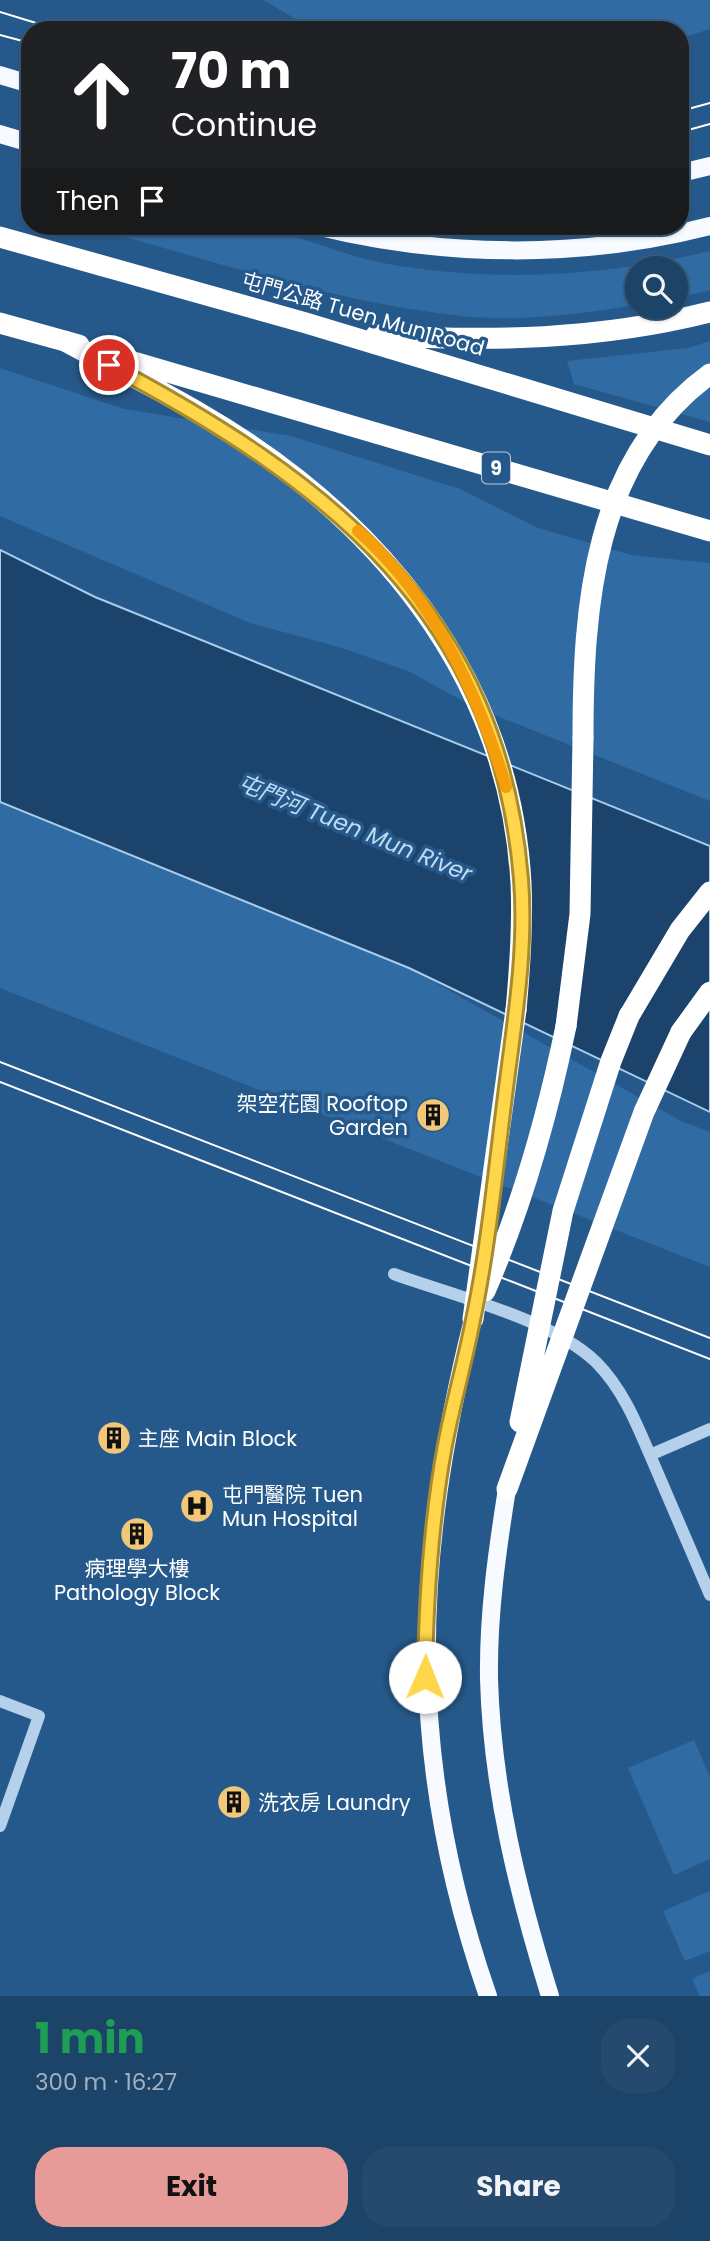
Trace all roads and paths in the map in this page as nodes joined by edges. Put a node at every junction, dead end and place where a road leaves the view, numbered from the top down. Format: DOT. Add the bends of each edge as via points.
graph roads {
  1 [pos="0,75"];
  2 [pos="21,81"];
  3 [pos="0,134"];
  4 [pos="21,140"];
  5 [pos="710,166"];
  6 [pos="689,171"];
  7 [pos="710,226"];
  8 [pos="689,231"];
  9 [pos="368,235"];
  10 [pos="670,235"];
  11 [pos="0,237"];
  12 [pos="710,312"];
  13 [pos="0,323"];
  14 [pos="339,333"];
  15 [pos="65,341"];
  16 [pos="710,374"];
  17 [pos="710,445"];
  18 [pos="710,531"];
  19 [pos="710,892"];
  20 [pos="710,992"];
  21 [pos="394,1274"];
  22 [pos="473,1319"];
  23 [pos="710,1429"];
  24 [pos="650,1455"];
  25 [pos="507,1489"];
  26 [pos="710,1595"];
  27 [pos="0,1701"];
  28 [pos="0,1826"];
  29 [pos="488,1996"];
  30 [pos="550,1996"];
  1 -- 2 [label="main road"];
  3 -- 4 [label="main road"];
  5 -- 6 [label="main road"];
  7 -- 8 [label="main road"];
  9 -- 10 [label="main road" via="431,246 541,250"];
  11 -- 14 [label="highway, 屯門公路 Tuen Mun Road"];
  12 -- 14 [label="highway" via="621,330 522,340"];
  13 -- 15 [label="highway, 9"];
  14 -- 17 [label="highway, 屯門公路 Tuen Mun Road"];
  15 -- 18 [label="highway, 9"];
  15 -- 22 [label="highway, bridge" via="197,412 268,458 362,534 426,610 468,682 508,797 521,881 522,923 516,1010"];
  16 -- 22 [label="highway, bridge" via="651,435 629,470 600,541 586,626 582,876 566,1026 553,1092 520,1204"];
  19 -- 25 [label="highway, bridge" via="653,972 611,1060 563,1212"];
  20 -- 25 [label="highway, bridge" via="681,1032 644,1111"];
  21 -- 24 [label="lane" via="546,1328 573,1343 616,1387"];
  22 -- 29 [label="main road" via="444,1447 433,1524 425,1677 441,1826"];
  23 -- 24 [label="lane"];
  24 -- 26 [label="lane"];
  25 -- 30 [label="main road" via="491,1616 492,1739 516,1875"];
  27 -- 28 [label="lane" via="39,1716"];
}
